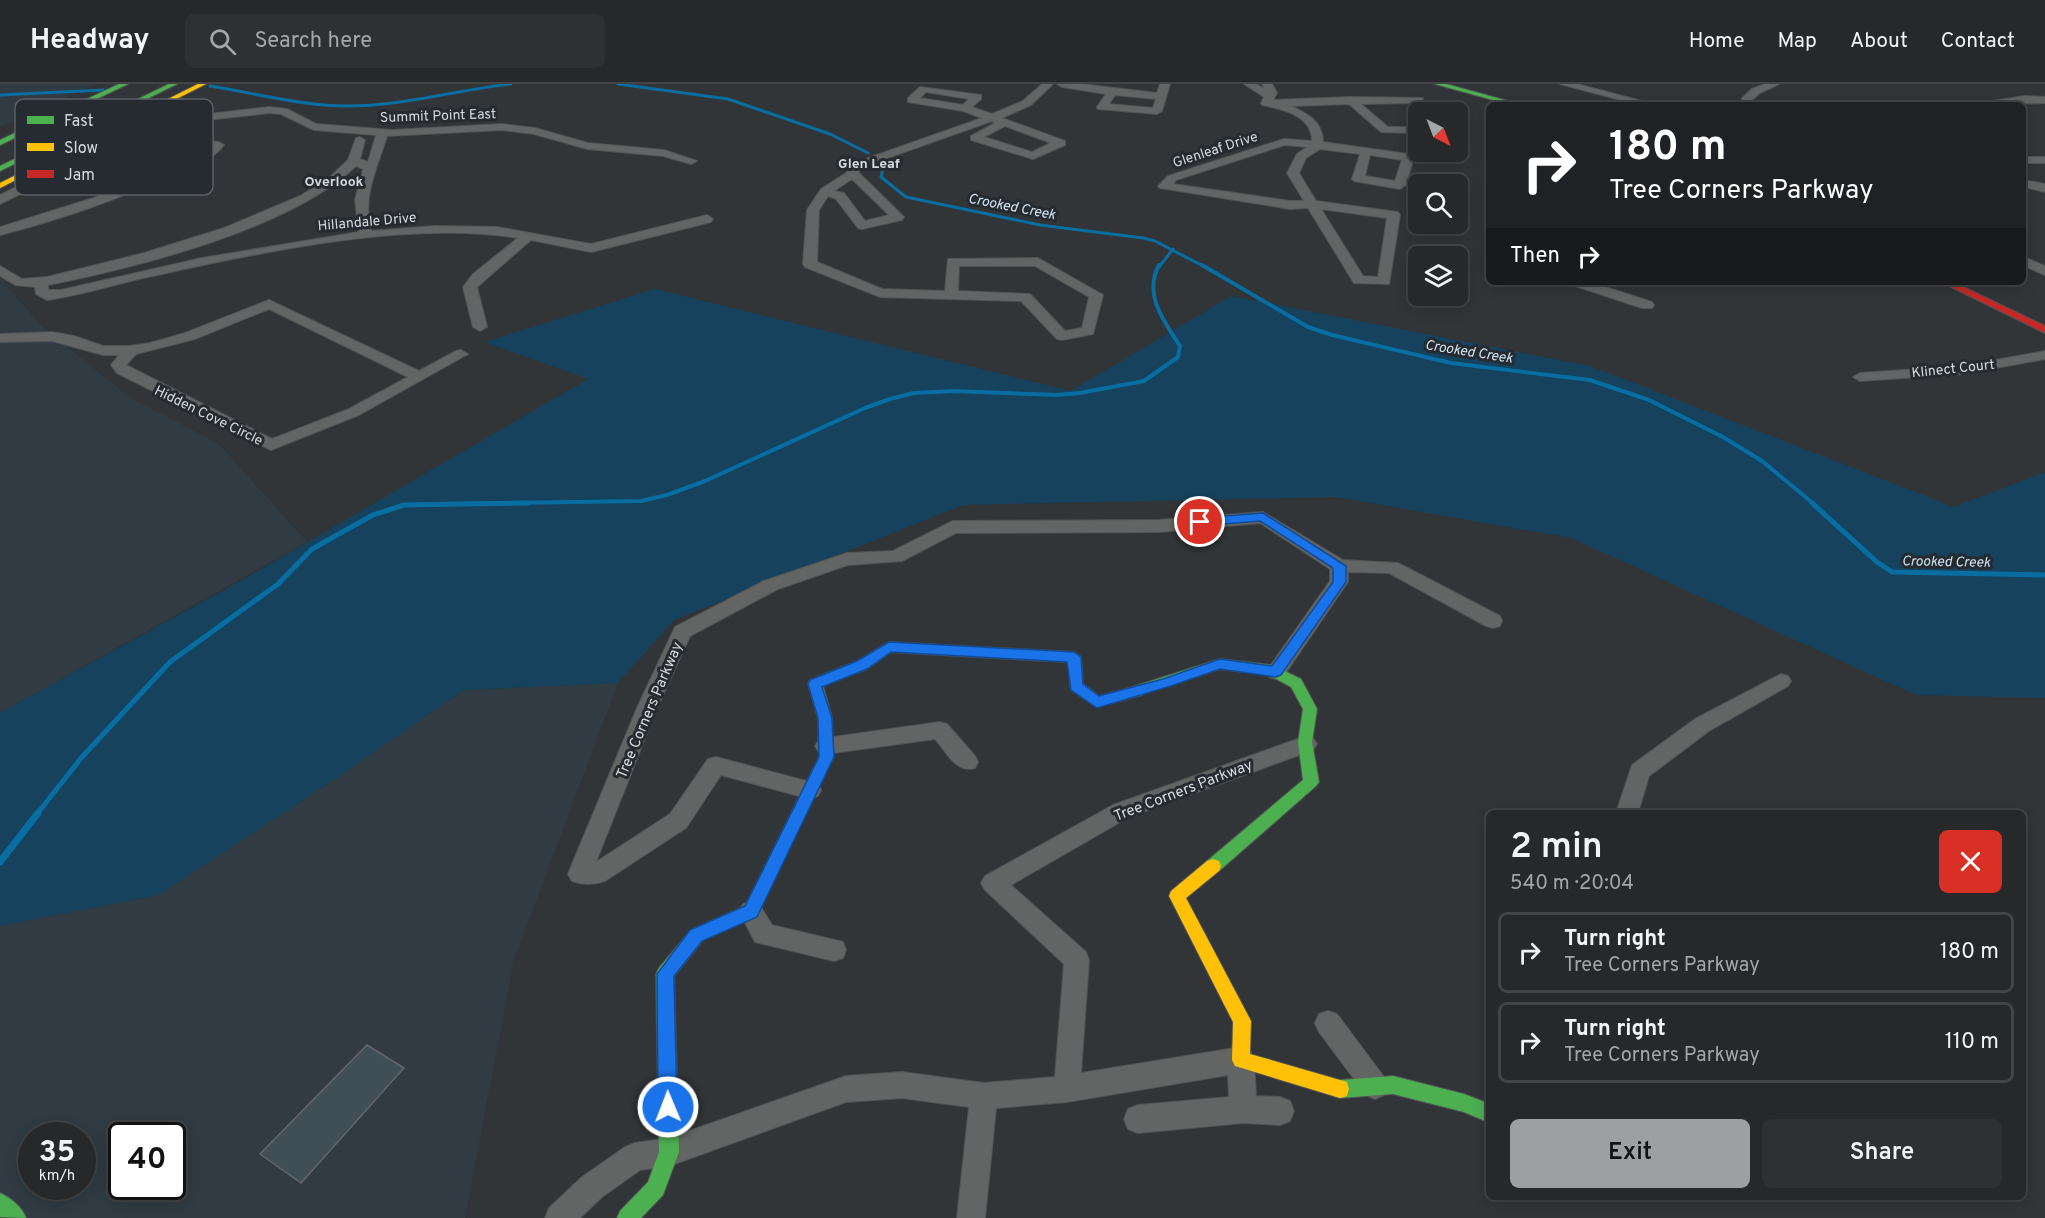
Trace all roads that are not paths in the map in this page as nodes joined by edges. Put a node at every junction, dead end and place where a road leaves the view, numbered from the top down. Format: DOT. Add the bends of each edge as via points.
graph roads {
  1 [pos="125,84"];
  2 [pos="153,84"];
  3 [pos="174,84"];
  4 [pos="203,84"];
  5 [pos="1048,84"];
  6 [pos="1062,84"];
  7 [pos="1165,84"];
  8 [pos="1249,84"];
  9 [pos="1267,84"];
  10 [pos="1438,84"];
  11 [pos="1461,84"];
  12 [pos="1565,84"];
  13 [pos="1766,85"];
  14 [pos="1112,92"];
  15 [pos="1161,96"];
  16 [pos="93,99"];
  17 [pos="122,99"];
  18 [pos="143,99"];
  19 [pos="173,99"];
  20 [pos="1350,100"];
  21 [pos="2045,100"];
  22 [pos="1519,102"];
  23 [pos="1521,102"];
  24 [pos="1640,102"];
  25 [pos="1749,102"];
  26 [pos="2006,102"];
  27 [pos="1272,105"];
  28 [pos="965,108"];
  29 [pos="213,115"];
  30 [pos="989,118"];
  31 [pos="1004,123"];
  32 [pos="1296,126"];
  33 [pos="1319,131"];
  34 [pos="382,133"];
  35 [pos="15,135"];
  36 [pos="361,136"];
  37 [pos="0,142"];
  38 [pos="1318,145"];
  39 [pos="15,151"];
  40 [pos="1366,151"];
  41 [pos="0,158"];
  42 [pos="2026,160"];
  43 [pos="2045,160"];
  44 [pos="354,161"];
  45 [pos="691,161"];
  46 [pos="15,162"];
  47 [pos="369,167"];
  48 [pos="0,169"];
  49 [pos="852,172"];
  50 [pos="15,178"];
  51 [pos="2026,184"];
  52 [pos="0,186"];
  53 [pos="2045,188"];
  54 [pos="15,192"];
  55 [pos="825,192"];
  56 [pos="116,195"];
  57 [pos="0,200"];
  58 [pos="1311,204"];
  59 [pos="707,219"];
  60 [pos="0,231"];
  61 [pos="366,235"];
  62 [pos="529,235"];
  63 [pos="2026,262"];
  64 [pos="0,270"];
  65 [pos="2045,271"];
  66 [pos="42,282"];
  67 [pos="1586,285"];
  68 [pos="1952,285"];
  69 [pos="1974,285"];
  70 [pos="951,295"];
  71 [pos="1647,305"];
  72 [pos="2045,318"];
  73 [pos="480,327"];
  74 [pos="2045,330"];
  75 [pos="0,337"];
  76 [pos="131,351"];
  77 [pos="461,354"];
  78 [pos="2045,356"];
  79 [pos="418,376"];
  80 [pos="1860,377"];
  81 [pos="1339,566"];
  82 [pos="1492,621"];
  83 [pos="1276,672"];
  84 [pos="1781,681"];
  85 [pos="1306,744"];
  86 [pos="826,746"];
  87 [pos="967,762"];
  88 [pos="810,790"];
  89 [pos="1628,810"];
  90 [pos="751,911"];
  91 [pos="834,950"];
  92 [pos="1328,1023"];
  93 [pos="1241,1060"];
  94 [pos="1375,1086"];
  95 [pos="1067,1089"];
  96 [pos="984,1096"];
  97 [pos="1243,1109"];
  98 [pos="1280,1112"];
  99 [pos="1486,1112"];
  100 [pos="1138,1119"];
  101 [pos="669,1152"];
  102 [pos="0,1203"];
  103 [pos="15,1218"];
  104 [pos="559,1218"];
  105 [pos="627,1218"];
  106 [pos="971,1218"];
  1 -- 16 [label="main road"];
  2 -- 17 [label="main road"];
  3 -- 18 [label="main road"];
  4 -- 19 [label="main road"];
  5 -- 30 [label="street" via="1027,103"];
  6 -- 14 [label="street"];
  7 -- 15 [label="street"];
  8 -- 27 [label="street"];
  9 -- 27 [label="street"];
  10 -- 22 [label="main road"];
  11 -- 23 [label="main road"];
  12 -- 24 [label="street"];
  13 -- 25 [label="street" via="1747,98"];
  14 -- 15 [label="street"];
  14 -- 15 [label="street" via="1102,107 1157,111"];
  20 -- 20 [label="street" via="1419,100 1413,130 1385,130"];
  20 -- 27 [label="street"];
  21 -- 26 [label="street"];
  27 -- 33 [label="street" via="1312,120"];
  28 -- 28 [label="street" via="977,97 924,89 912,100"];
  28 -- 30 [label="street"];
  29 -- 36 [label="street, Summit Point East" via="283,111 314,127"];
  30 -- 31 [label="street"];
  30 -- 49 [label="street" via="861,164"];
  31 -- 31 [label="street" via="975,138 1033,156 1061,143"];
  32 -- 33 [label="street"];
  33 -- 38 [label="street"];
  34 -- 36 [label="street, Summit Point East"];
  34 -- 45 [label="street, Summit Point East" via="502,127 535,131 587,146 664,153"];
  34 -- 47 [label="street"];
  35 -- 37 [label="main road"];
  36 -- 44 [label="street"];
  38 -- 40 [label="street, Glenleaf Drive"];
  38 -- 58 [label="street, Glenleaf Drive" via="1301,156 1293,173"];
  38 -- 58 [label="street, Glenleaf Drive" via="1284,142 1172,178 1164,186 1290,205"];
  39 -- 41 [label="main road"];
  40 -- 40 [label="street, Glenleaf Drive" via="1408,157 1400,185 1358,179"];
  42 -- 43 [label="street"];
  44 -- 47 [label="street"];
  44 -- 66 [label="street" via="316,191 234,227 131,262"];
  46 -- 48 [label="main road"];
  47 -- 61 [label="street" via="360,194"];
  49 -- 55 [label="street"];
  49 -- 55 [label="street" via="898,217 862,225 840,196"];
  50 -- 52 [label="main road"];
  51 -- 53 [label="street"];
  54 -- 57 [label="street, Summit Point East"];
  55 -- 70 [label="street" via="813,210 810,264 880,293"];
  56 -- 60 [label="street"];
  58 -- 58 [label="street, Glenleaf Drive" via="1359,280 1384,281 1394,215"];
  59 -- 62 [label="street, Hillandale Drive" via="591,248"];
  61 -- 62 [label="street, Hillandale Drive" via="459,230"];
  61 -- 66 [label="street, Hillandale Drive" via="196,262 62,294 47,296 41,291"];
  62 -- 73 [label="street" via="470,287"];
  63 -- 65 [label="street"];
  64 -- 66 [label="street" via="20,283"];
  67 -- 71 [label="street"];
  68 -- 74 [label="main road"];
  69 -- 72 [label="main road"];
  70 -- 70 [label="street" via="1025,297 1062,336 1088,331 1096,295 1038,262 953,262"];
  75 -- 76 [label="street" via="66,339 105,351"];
  76 -- 79 [label="street" via="163,346 269,304"];
  76 -- 79 [label="street, Hidden Cove Circle" via="118,365 122,370 271,445 354,412"];
  77 -- 79 [label="street, Hidden Cove Circle"];
  78 -- 80 [label="street, Klinect Court" via="1963,370"];
  81 -- 82 [label="street" via="1392,567"];
  81 -- 83 [label="street" via="1339,582"];
  81 -- 88 [label="street, Tree Corners Parkway" via="1263,517 1159,526 953,527 896,556 846,559 771,585 681,632 580,873 597,874 678,821 716,765"];
  83 -- 85 [label="main road" via="1296,683 1310,709"];
  83 -- 86 [label="main road" via="1220,664 1097,702 1076,687 1074,657 889,647 862,665 815,684 825,718"];
  84 -- 89 [label="street" via="1702,725 1640,771"];
  85 -- 93 [label="main road" via="1311,782 1177,896 1242,1021"];
  85 -- 95 [label="street, Tree Corners Parkway" via="1121,811 993,883 1077,960"];
  86 -- 87 [label="street" via="940,730"];
  86 -- 88 [label="main road" via="826,757"];
  88 -- 90 [label="main road"];
  90 -- 91 [label="street" via="764,934"];
  90 -- 101 [label="main road" via="696,935 665,974"];
  92 -- 94 [label="street"];
  93 -- 94 [label="main road" via="1342,1090"];
  93 -- 95 [label="street"];
  93 -- 97 [label="street"];
  94 -- 99 [label="main road" via="1393,1085"];
  95 -- 96 [label="street"];
  96 -- 101 [label="street" via="902,1085 846,1089"];
  96 -- 106 [label="street"];
  97 -- 98 [label="street"];
  97 -- 100 [label="street"];
  101 -- 104 [label="street" via="636,1158 592,1187"];
  101 -- 105 [label="main road" via="656,1188"];
  102 -- 103 [label="main road"];
}
